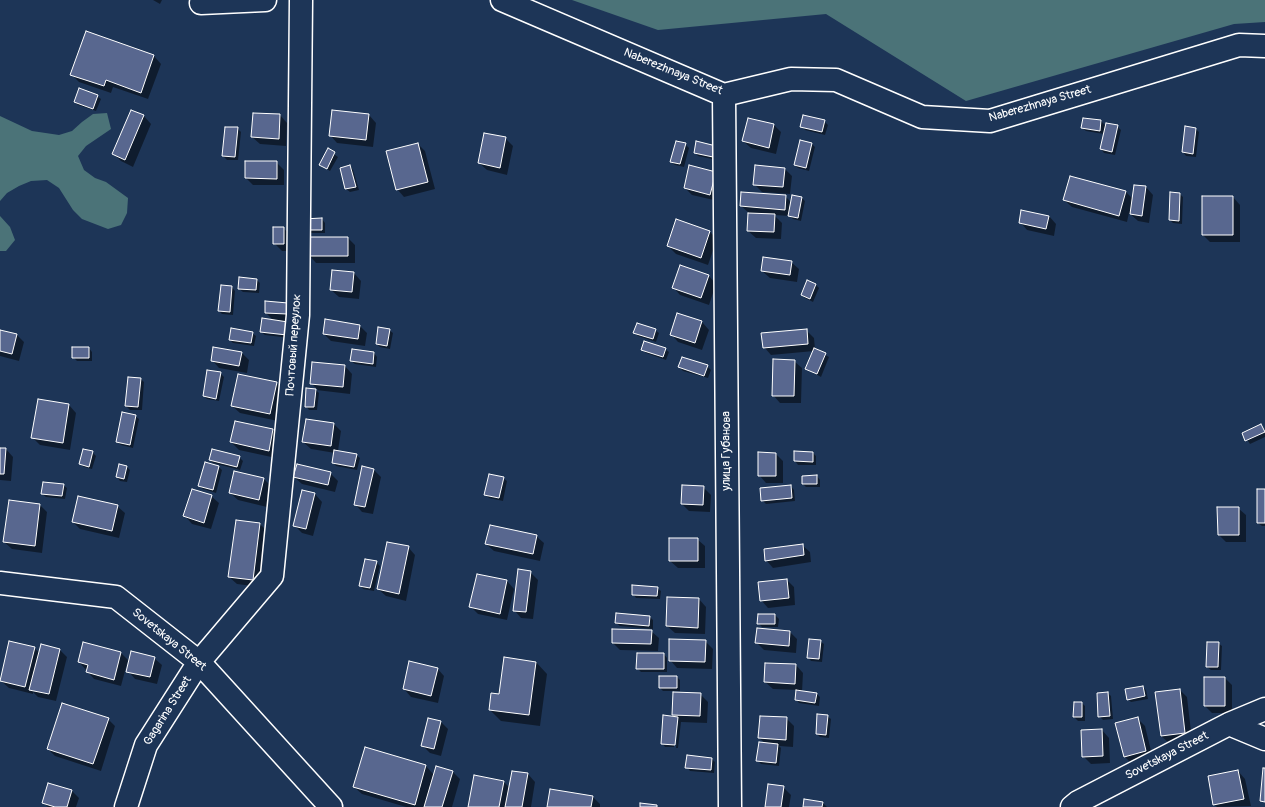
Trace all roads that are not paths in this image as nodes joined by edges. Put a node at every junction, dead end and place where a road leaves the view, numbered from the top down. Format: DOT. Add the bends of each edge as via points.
graph roads {
  1 [pos="265,0"];
  2 [pos="301,0"];
  3 [pos="502,0"];
  4 [pos="201,3"];
  5 [pos="1265,46"];
  6 [pos="724,95"];
  7 [pos="0,583"];
  8 [pos="199,662"];
  9 [pos="1265,709"];
  10 [pos="1230,724"];
  11 [pos="1265,739"];
  12 [pos="126,807"];
  13 [pos="331,807"];
  14 [pos="730,807"];
  15 [pos="1072,807"];
  1 -- 4 [label="street"];
  2 -- 8 [label="street, Почтовый переулок" via="298,315 272,576"];
  3 -- 6 [label="street, Naberezhnaya Street"];
  5 -- 6 [label="street, Naberezhnaya Street" via="1239,45 990,121 922,117 836,80 791,79"];
  6 -- 14 [label="street, улица Губанова"];
  7 -- 8 [label="street, Sovetskaya Street" via="116,597"];
  8 -- 12 [label="street, Gagarina Street" via="146,745"];
  8 -- 13 [label="street, Sovetskaya Street"];
  9 -- 10 [label="street, Sovetskaya Street"];
  10 -- 11 [label="street"];
  10 -- 15 [label="street, Sovetskaya Street"];
}
